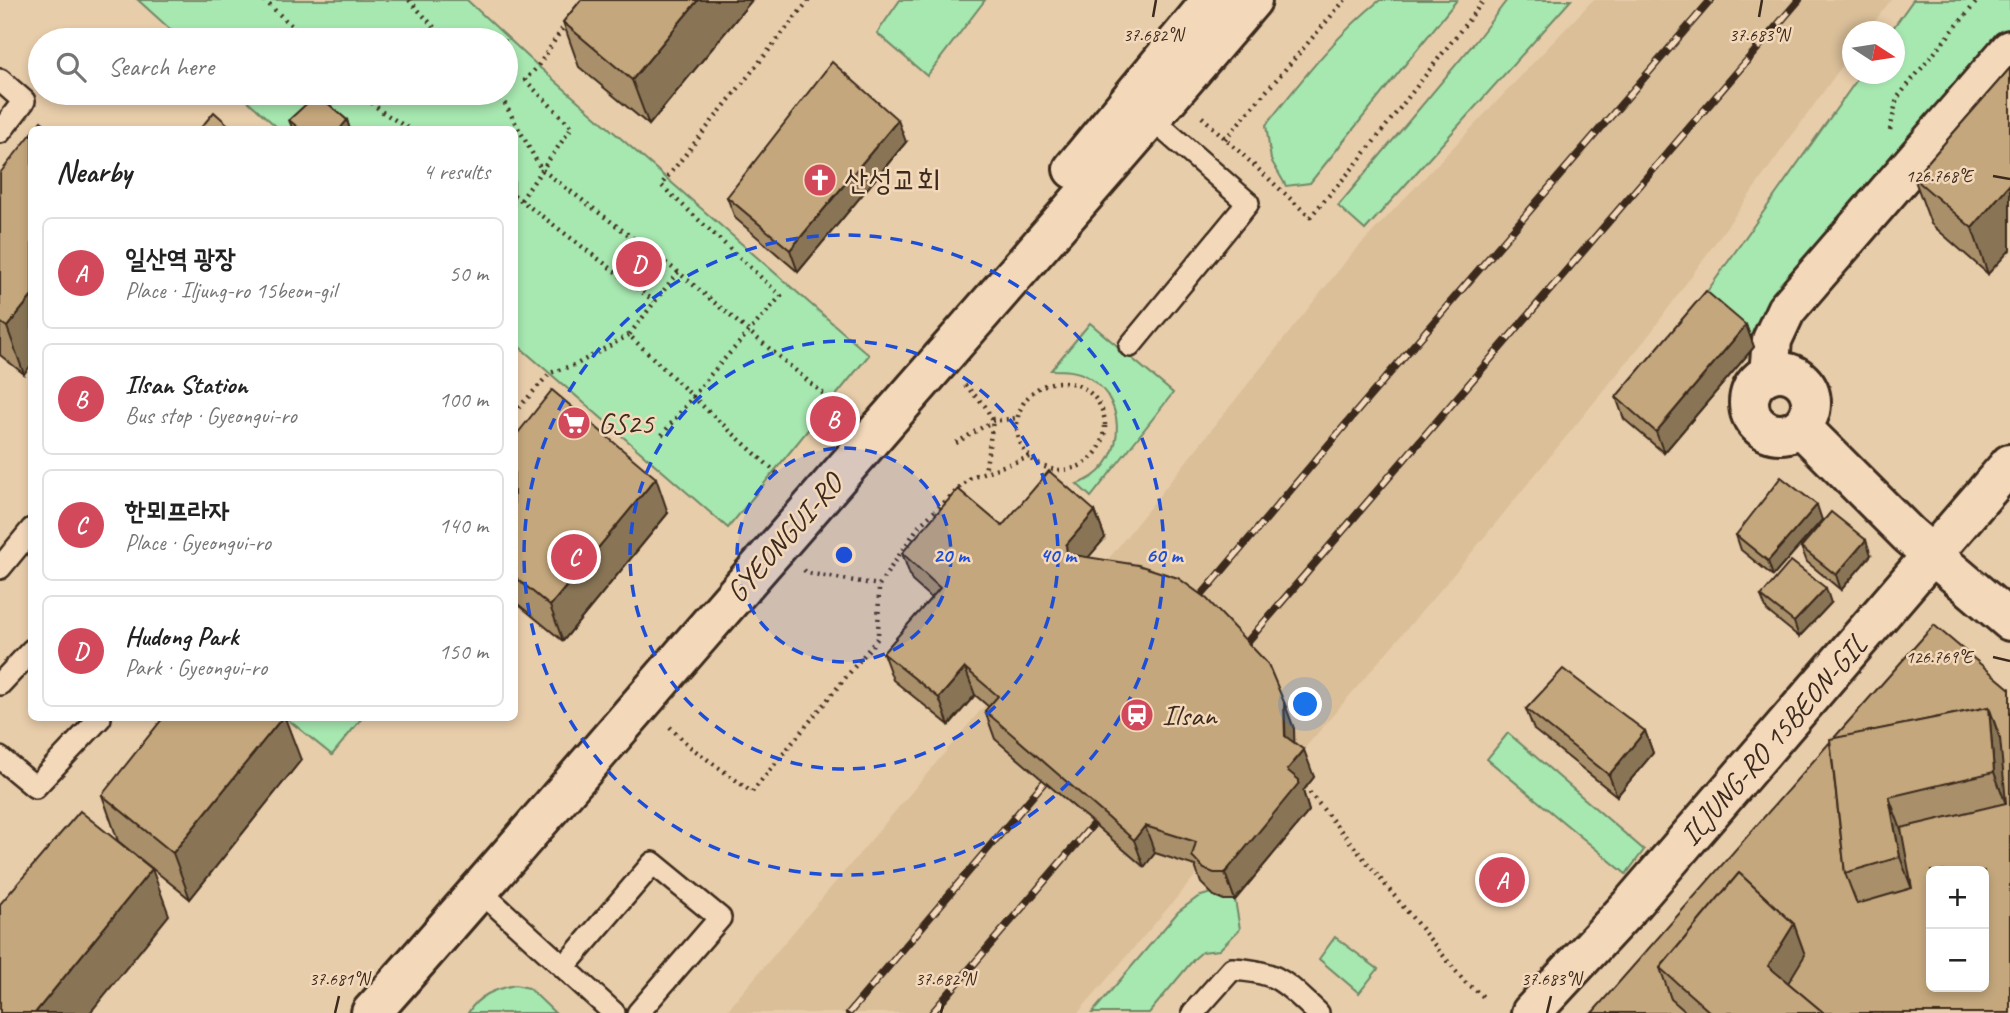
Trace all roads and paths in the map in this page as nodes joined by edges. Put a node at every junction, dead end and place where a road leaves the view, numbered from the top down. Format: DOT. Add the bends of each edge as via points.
graph roads {
  1 [pos="264,0"];
  2 [pos="409,0"];
  3 [pos="809,0"];
  4 [pos="1212,0"];
  5 [pos="1252,0"];
  6 [pos="1345,0"];
  7 [pos="1484,0"];
  8 [pos="566,22"];
  9 [pos="294,28"];
  10 [pos="435,28"];
  11 [pos="2010,50"];
  12 [pos="0,80"];
  13 [pos="374,105"];
  14 [pos="506,105"];
  15 [pos="1199,114"];
  16 [pos="1152,119"];
  17 [pos="405,126"];
  18 [pos="517,126"];
  19 [pos="518,127"];
  20 [pos="0,132"];
  21 [pos="1225,139"];
  22 [pos="541,169"];
  23 [pos="518,198"];
  24 [pos="521,200"];
  25 [pos="678,272"];
  26 [pos="654,301"];
  27 [pos="751,331"];
  28 [pos="629,335"];
  29 [pos="1130,346"];
  30 [pos="959,379"];
  31 [pos="694,397"];
  32 [pos="838,406"];
  33 [pos="518,409"];
  34 [pos="1017,418"];
  35 [pos="993,421"];
  36 [pos="662,435"];
  37 [pos="956,443"];
  38 [pos="1030,457"];
  39 [pos="2010,464"];
  40 [pos="985,472"];
  41 [pos="780,476"];
  42 [pos="28,534"];
  43 [pos="1932,555"];
  44 [pos="799,565"];
  45 [pos="0,568"];
  46 [pos="879,585"];
  47 [pos="2010,621"];
  48 [pos="28,654"];
  49 [pos="0,684"];
  50 [pos="97,721"];
  51 [pos="666,723"];
  52 [pos="0,758"];
  53 [pos="1306,787"];
  54 [pos="480,891"];
  55 [pos="564,967"];
  56 [pos="1485,998"];
  57 [pos="344,1013"];
  58 [pos="371,1013"];
  59 [pos="614,1013"];
  60 [pos="638,1013"];
  61 [pos="1193,1013"];
  62 [pos="1318,1013"];
  63 [pos="1531,1013"];
  1 -- 9 [label="path"];
  2 -- 10 [label="path"];
  3 -- 27 [label="path" via="661,185 781,296"];
  4 -- 57 [label="main road, GYEONGUI-RO" via="874,403"];
  5 -- 16 [label="main road, GYEONGUI-RO"];
  6 -- 21 [label="path"];
  7 -- 21 [label="path" via="1310,217"];
  8 -- 22 [label="path" via="525,80 572,127"];
  11 -- 43 [label="main road" via="1786,310 1772,340 1769,374 1790,373 1808,387 1812,408 1801,427"];
  12 -- 20 [label="lane" via="24,102"];
  13 -- 17 [label="path"];
  14 -- 18 [label="path"];
  15 -- 21 [label="path"];
  16 -- 29 [label="lane" via="1248,203"];
  16 -- 54 [label="main road, GYEONGUI-RO"];
  19 -- 22 [label="path"];
  22 -- 24 [label="path"];
  22 -- 25 [label="path"];
  23 -- 24 [label="path"];
  24 -- 26 [label="path"];
  25 -- 26 [label="path"];
  25 -- 27 [label="path"];
  26 -- 28 [label="path"];
  27 -- 31 [label="path"];
  27 -- 32 [label="path"];
  28 -- 31 [label="path"];
  28 -- 33 [label="path" via="577,364 550,373"];
  30 -- 35 [label="path"];
  31 -- 36 [label="path"];
  31 -- 41 [label="path"];
  34 -- 35 [label="path"];
  34 -- 38 [label="path" via="1019,439"];
  34 -- 38 [label="path" via="1032,392 1060,381 1088,390 1105,415 1102,443 1083,464 1055,470"];
  35 -- 37 [label="path"];
  35 -- 40 [label="path"];
  38 -- 40 [label="path"];
  39 -- 43 [label="main road, ILJUNG-RO 15BEON-GIL"];
  40 -- 46 [label="path" via="971,477 919,526"];
  42 -- 45 [label="lane"];
  43 -- 47 [label="main road"];
  43 -- 63 [label="main road, ILJUNG-RO 15BEON-GIL" via="1629,907"];
  44 -- 46 [label="path" via="807,573"];
  46 -- 51 [label="path" via="878,638 752,792 689,746"];
  48 -- 49 [label="lane"];
  50 -- 52 [label="lane" via="35,787"];
  53 -- 56 [label="path" via="1465,982"];
  54 -- 55 [label="lane"];
  54 -- 58 [label="main road, GYEONGUI-RO"];
  55 -- 59 [label="lane"];
  55 -- 60 [label="lane" via="653,863 720,918"];
  61 -- 62 [label="lane" via="1231,969 1279,978"];
}
